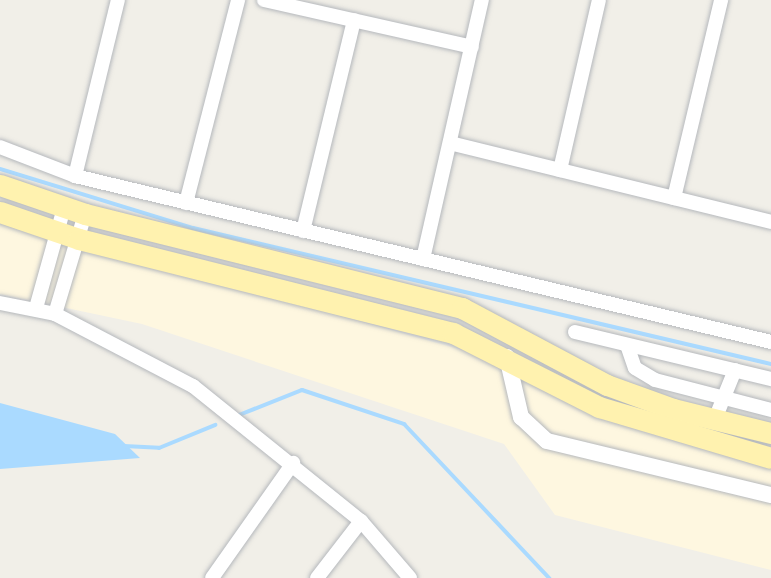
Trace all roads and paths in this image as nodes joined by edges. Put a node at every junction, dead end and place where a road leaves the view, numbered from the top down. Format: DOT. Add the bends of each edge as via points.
graph roads {
  1 [pos="118,0"];
  2 [pos="238,0"];
  3 [pos="264,0"];
  4 [pos="482,0"];
  5 [pos="599,0"];
  6 [pos="721,0"];
  7 [pos="354,20"];
  8 [pos="471,47"];
  9 [pos="450,143"];
  10 [pos="0,147"];
  11 [pos="560,170"];
  12 [pos="75,176"];
  13 [pos="0,185"];
  14 [pos="674,198"];
  15 [pos="186,203"];
  16 [pos="64,207"];
  17 [pos="0,212"];
  18 [pos="86,214"];
  19 [pos="771,222"];
  20 [pos="303,231"];
  21 [pos="57,233"];
  22 [pos="79,239"];
  23 [pos="423,259"];
  24 [pos="0,303"];
  25 [pos="36,309"];
  26 [pos="55,314"];
  27 [pos="575,332"];
  28 [pos="771,342"];
  29 [pos="627,345"];
  30 [pos="507,357"];
  31 [pos="735,370"];
  32 [pos="771,379"];
  33 [pos="723,399"];
  34 [pos="771,410"];
  35 [pos="715,419"];
  36 [pos="771,433"];
  37 [pos="771,458"];
  38 [pos="293,463"];
  39 [pos="771,495"];
  40 [pos="361,521"];
  41 [pos="212,578"];
  42 [pos="317,578"];
  43 [pos="410,578"];
  1 -- 12 [label="street"];
  2 -- 15 [label="street"];
  3 -- 7 [label="street"];
  4 -- 8 [label="street"];
  5 -- 11 [label="street"];
  6 -- 14 [label="street"];
  7 -- 8 [label="street"];
  7 -- 20 [label="street"];
  8 -- 9 [label="street"];
  9 -- 11 [label="street"];
  9 -- 23 [label="street"];
  10 -- 12 [label="street"];
  11 -- 14 [label="street"];
  12 -- 15 [label="street"];
  13 -- 16 [label="main road"];
  14 -- 19 [label="street"];
  15 -- 20 [label="street"];
  16 -- 18 [label="main road"];
  16 -- 21 [label="street"];
  17 -- 21 [label="main road"];
  18 -- 22 [label="street"];
  18 -- 35 [label="main road" via="462,309 608,385"];
  20 -- 23 [label="street"];
  21 -- 22 [label="main road"];
  21 -- 25 [label="street"];
  22 -- 26 [label="street"];
  22 -- 30 [label="main road" via="417,322"];
  23 -- 28 [label="street"];
  24 -- 25 [label="street"];
  25 -- 26 [label="street"];
  26 -- 38 [label="street" via="193,386"];
  27 -- 29 [label="street"];
  29 -- 31 [label="street"];
  29 -- 33 [label="street" via="635,368 655,380"];
  30 -- 37 [label="main road" via="620,416"];
  30 -- 39 [label="street" via="521,417 547,441"];
  31 -- 32 [label="street"];
  31 -- 33 [label="street"];
  33 -- 34 [label="street"];
  33 -- 35 [label="street"];
  35 -- 36 [label="main road"];
  38 -- 40 [label="street"];
  38 -- 41 [label="street"];
  40 -- 42 [label="street"];
  40 -- 43 [label="street"];
}
